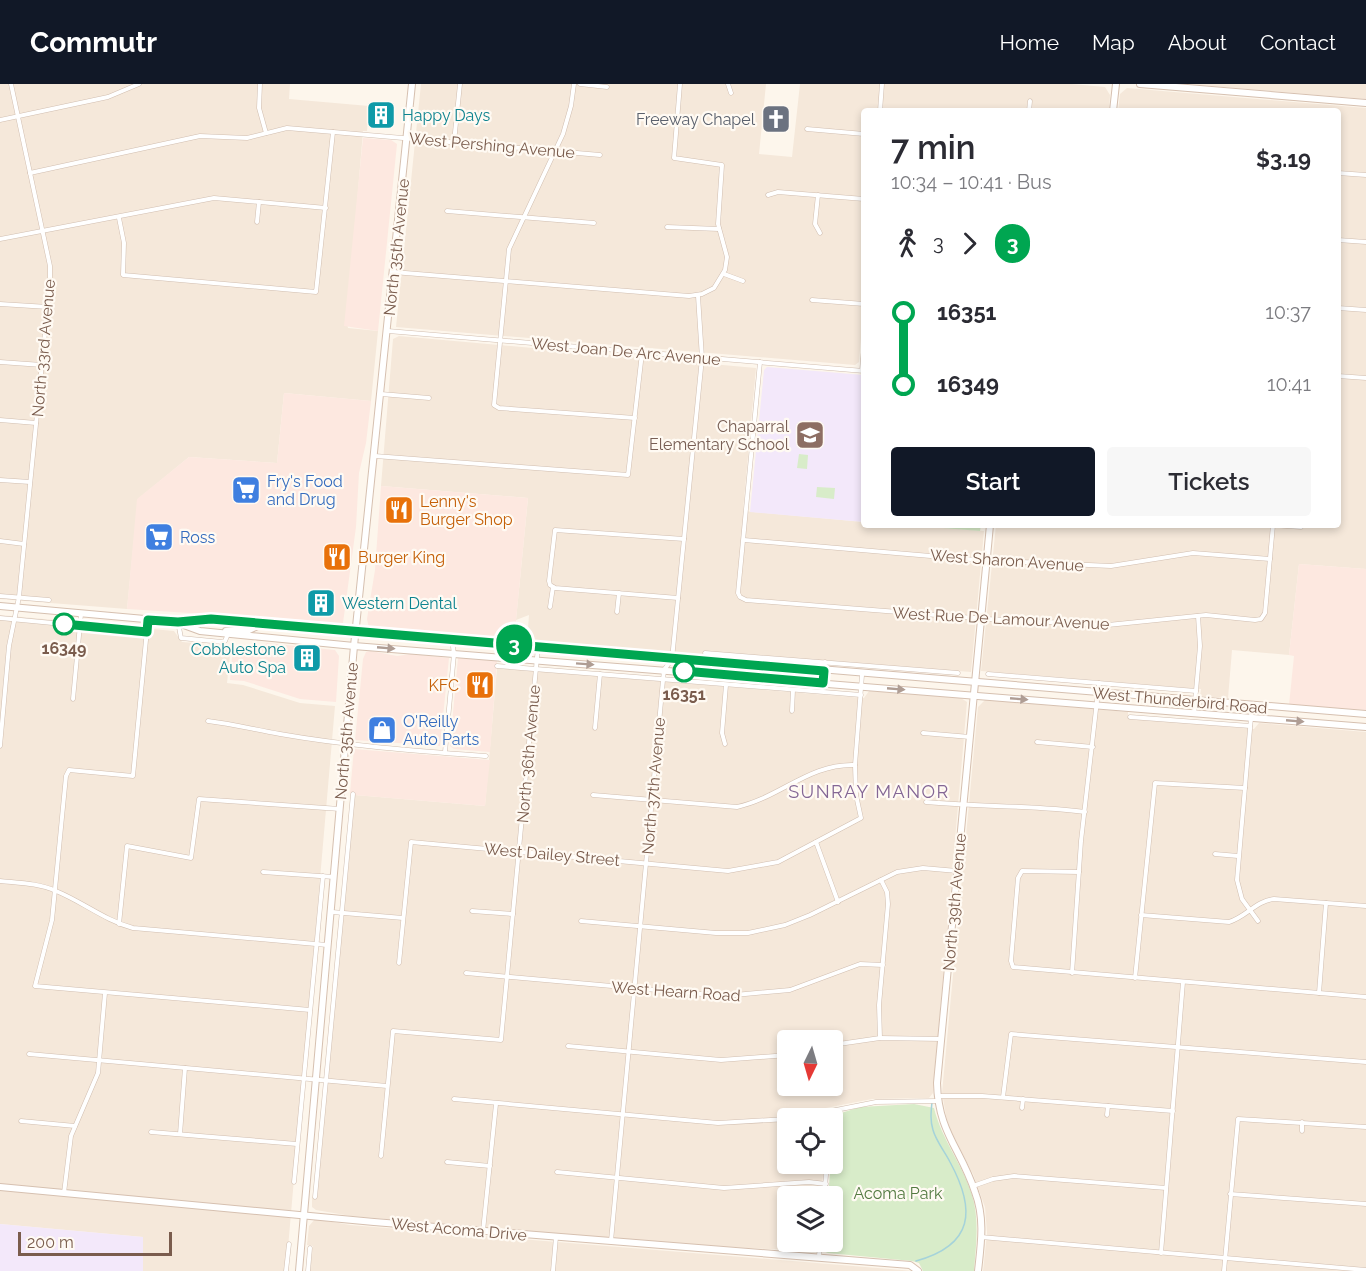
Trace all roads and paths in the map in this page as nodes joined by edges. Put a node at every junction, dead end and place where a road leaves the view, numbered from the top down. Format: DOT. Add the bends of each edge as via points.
graph roads {
  1 [pos="11,84"];
  2 [pos="139,84"];
  3 [pos="260,84"];
  4 [pos="412,84"];
  5 [pos="460,84"];
  6 [pos="574,84"];
  7 [pos="580,84"];
  8 [pos="680,84"];
  9 [pos="728,84"];
  10 [pos="882,84"];
  11 [pos="1116,84"];
  12 [pos="1140,84"];
  13 [pos="607,87"];
  14 [pos="1210,87"];
  15 [pos="731,93"];
  16 [pos="1030,101"];
  17 [pos="1366,103"];
  18 [pos="880,108"];
  19 [pos="1029,108"];
  20 [pos="1113,108"];
  21 [pos="18,116"];
  22 [pos="0,120"];
  23 [pos="807,129"];
  24 [pos="333,132"];
  25 [pos="266,133"];
  26 [pos="861,134"];
  27 [pos="407,138"];
  28 [pos="454,142"];
  29 [pos="555,151"];
  30 [pos="600,154"];
  31 [pos="30,173"];
  32 [pos="1341,173"];
  33 [pos="1366,175"];
  34 [pos="768,195"];
  35 [pos="818,195"];
  36 [pos="861,199"];
  37 [pos="259,202"];
  38 [pos="326,208"];
  39 [pos="447,211"];
  40 [pos="522,217"];
  41 [pos="119,218"];
  42 [pos="257,222"];
  43 [pos="594,223"];
  44 [pos="667,227"];
  45 [pos="719,229"];
  46 [pos="42,230"];
  47 [pos="820,233"];
  48 [pos="0,239"];
  49 [pos="1341,240"];
  50 [pos="1366,242"];
  51 [pos="393,272"];
  52 [pos="724,274"];
  53 [pos="504,280"];
  54 [pos="743,281"];
  55 [pos="698,296"];
  56 [pos="812,300"];
  57 [pos="0,304"];
  58 [pos="861,304"];
  59 [pos="48,307"];
  60 [pos="1341,308"];
  61 [pos="1366,310"];
  62 [pos="388,332"];
  63 [pos="499,341"];
  64 [pos="642,353"];
  65 [pos="702,358"];
  66 [pos="0,362"];
  67 [pos="760,362"];
  68 [pos="42,365"];
  69 [pos="861,370"];
  70 [pos="1341,375"];
  71 [pos="1366,378"];
  72 [pos="381,394"];
  73 [pos="429,398"];
  74 [pos="635,418"];
  75 [pos="0,420"];
  76 [pos="36,423"];
  77 [pos="375,456"];
  78 [pos="0,480"];
  79 [pos="30,482"];
  80 [pos="990,528"];
  81 [pos="1273,528"];
  82 [pos="684,539"];
  83 [pos="744,540"];
  84 [pos="0,542"];
  85 [pos="24,544"];
  86 [pos="1270,559"];
  87 [pos="986,560"];
  88 [pos="551,586"];
  89 [pos="619,593"];
  90 [pos="0,596"];
  91 [pos="19,597"];
  92 [pos="678,598"];
  93 [pos="49,600"];
  94 [pos="0,606"];
  95 [pos="17,607"];
  96 [pos="550,607"];
  97 [pos="617,612"];
  98 [pos="81,613"];
  99 [pos="1198,616"];
  100 [pos="0,618"];
  101 [pos="981,618"];
  102 [pos="14,619"];
  103 [pos="148,620"];
  104 [pos="178,622"];
  105 [pos="263,624"];
  106 [pos="80,626"];
  107 [pos="147,632"];
  108 [pos="355,632"];
  109 [pos="219,633"];
  110 [pos="228,634"];
  111 [pos="452,640"];
  112 [pos="354,646"];
  113 [pos="538,647"];
  114 [pos="705,653"];
  115 [pos="454,654"];
  116 [pos="714,654"];
  117 [pos="672,659"];
  118 [pos="537,661"];
  119 [pos="708,662"];
  120 [pos="825,662"];
  121 [pos="497,666"];
  122 [pos="536,669"];
  123 [pos="664,670"];
  124 [pos="824,671"];
  125 [pos="948,673"];
  126 [pos="600,674"];
  127 [pos="958,674"];
  128 [pos="988,674"];
  129 [pos="862,675"];
  130 [pos="1001,675"];
  131 [pos="663,680"];
  132 [pos="952,681"];
  133 [pos="823,683"];
  134 [pos="975,683"];
  135 [pos="1099,683"];
  136 [pos="726,685"];
  137 [pos="994,685"];
  138 [pos="862,686"];
  139 [pos="794,690"];
  140 [pos="1196,691"];
  141 [pos="1098,694"];
  142 [pos="861,695"];
  143 [pos="974,695"];
  144 [pos="73,699"];
  145 [pos="1195,702"];
  146 [pos="1097,705"];
  147 [pos="1252,706"];
  148 [pos="1138,709"];
  149 [pos="792,711"];
  150 [pos="1194,713"];
  151 [pos="1366,714"];
  152 [pos="1130,717"];
  153 [pos="1144,718"];
  154 [pos="1251,718"];
  155 [pos="208,721"];
  156 [pos="1250,726"];
  157 [pos="1366,727"];
  158 [pos="595,728"];
  159 [pos="923,733"];
  160 [pos="970,737"];
  161 [pos="1037,742"];
  162 [pos="345,743"];
  163 [pos="724,744"];
  164 [pos="0,746"];
  165 [pos="1093,747"];
  166 [pos="445,752"];
  167 [pos="486,756"];
  168 [pos="855,765"];
  169 [pos="1245,788"];
  170 [pos="353,794"];
  171 [pos="593,795"];
  172 [pos="652,801"];
  173 [pos="926,802"];
  174 [pos="963,806"];
  175 [pos="340,809"];
  176 [pos="1084,812"];
  177 [pos="816,842"];
  178 [pos="519,851"];
  179 [pos="1215,854"];
  180 [pos="1239,856"];
  181 [pos="646,863"];
  182 [pos="957,871"];
  183 [pos="263,872"];
  184 [pos="1079,872"];
  185 [pos="322,876"];
  186 [pos="335,877"];
  187 [pos="881,880"];
  188 [pos="0,881"];
  189 [pos="55,890"];
  190 [pos="838,902"];
  191 [pos="1326,903"];
  192 [pos="1366,906"];
  193 [pos="472,910"];
  194 [pos="1250,910"];
  195 [pos="332,912"];
  196 [pos="342,913"];
  197 [pos="513,914"];
  198 [pos="1141,915"];
  199 [pos="403,918"];
  200 [pos="581,921"];
  201 [pos="1258,921"];
  202 [pos="119,924"];
  203 [pos="640,926"];
  204 [pos="316,944"];
  205 [pos="329,945"];
  206 [pos="399,963"];
  207 [pos="882,965"];
  208 [pos="466,973"];
  209 [pos="1072,973"];
  210 [pos="508,977"];
  211 [pos="1134,978"];
  212 [pos="1183,982"];
  213 [pos="635,989"];
  214 [pos="105,993"];
  215 [pos="1319,993"];
  216 [pos="1366,997"];
  217 [pos="310,1010"];
  218 [pos="880,1038"];
  219 [pos="941,1039"];
  220 [pos="843,1043"];
  221 [pos="568,1046"];
  222 [pos="1178,1047"];
  223 [pos="629,1052"];
  224 [pos="29,1054"];
  225 [pos="777,1056"];
  226 [pos="99,1060"];
  227 [pos="1366,1062"];
  228 [pos="185,1068"];
  229 [pos="303,1078"];
  230 [pos="316,1079"];
  231 [pos="326,1080"];
  232 [pos="387,1086"];
  233 [pos="1003,1097"];
  234 [pos="454,1099"];
  235 [pos="937,1099"];
  236 [pos="1023,1099"];
  237 [pos="496,1104"];
  238 [pos="1108,1106"];
  239 [pos="1022,1108"];
  240 [pos="843,1109"];
  241 [pos="1173,1111"];
  242 [pos="623,1115"];
  243 [pos="1107,1115"];
  244 [pos="777,1120"];
  245 [pos="21,1121"];
  246 [pos="1302,1122"];
  247 [pos="75,1126"];
  248 [pos="1366,1127"];
  249 [pos="1302,1131"];
  250 [pos="151,1132"];
  251 [pos="180,1134"];
  252 [pos="297,1144"];
  253 [pos="381,1156"];
  254 [pos="447,1162"];
  255 [pos="490,1166"];
  256 [pos="557,1172"];
  257 [pos="826,1174"];
  258 [pos="617,1178"];
  259 [pos="294,1182"];
  260 [pos="826,1184"];
  261 [pos="0,1186"];
  262 [pos="973,1186"];
  263 [pos="1166,1188"];
  264 [pos="64,1193"];
  265 [pos="1230,1194"];
  266 [pos="315,1197"];
  267 [pos="1366,1204"];
  268 [pos="304,1214"];
  269 [pos="483,1231"];
  270 [pos="556,1237"];
  271 [pos="981,1237"];
  272 [pos="611,1242"];
  273 [pos="289,1244"];
  274 [pos="310,1248"];
  275 [pos="819,1252"];
  276 [pos="1161,1253"];
  277 [pos="819,1257"];
  278 [pos="1225,1258"];
  279 [pos="918,1270"];
  280 [pos="1366,1270"];
  281 [pos="286,1271"];
  282 [pos="299,1271"];
  283 [pos="308,1271"];
  284 [pos="553,1271"];
  285 [pos="978,1271"];
  286 [pos="1224,1271"];
  1 -- 21 [label="street, North 33rd Avenue"];
  2 -- 21 [label="street" via="108,97"];
  3 -- 25 [label="street" via="259,108"];
  4 -- 27 [label="main road, North 35th Avenue"];
  5 -- 28 [label="street"];
  6 -- 29 [label="street" via="569,116"];
  7 -- 13 [label="street"];
  8 -- 45 [label="street" via="674,158 722,165"];
  9 -- 15 [label="street"];
  10 -- 18 [label="street"];
  11 -- 20 [label="main road"];
  12 -- 14 [label="main road"];
  14 -- 17 [label="main road"];
  16 -- 19 [label="street"];
  21 -- 22 [label="street"];
  21 -- 31 [label="street, North 33rd Avenue"];
  23 -- 26 [label="street"];
  24 -- 25 [label="street, West Pershing Avenue" via="287,128"];
  24 -- 27 [label="street, West Pershing Avenue"];
  24 -- 38 [label="street"];
  25 -- 31 [label="street, West Pershing Avenue" via="247,138 200,136"];
  27 -- 28 [label="street, West Pershing Avenue"];
  27 -- 51 [label="main road, North 35th Avenue"];
  28 -- 29 [label="street, West Pershing Avenue"];
  29 -- 30 [label="street, West Pershing Avenue"];
  29 -- 40 [label="street"];
  31 -- 46 [label="street, North 33rd Avenue"];
  32 -- 33 [label="street"];
  34 -- 35 [label="street"];
  35 -- 36 [label="street"];
  35 -- 47 [label="street" via="815,224"];
  37 -- 38 [label="street"];
  37 -- 41 [label="street" via="214,198"];
  37 -- 42 [label="street"];
  38 -- 41 [label="street" via="316,292 123,275 124,243"];
  39 -- 40 [label="street"];
  40 -- 43 [label="street"];
  40 -- 53 [label="street" via="509,249"];
  41 -- 46 [label="street"];
  44 -- 45 [label="street"];
  45 -- 52 [label="street" via="727,257"];
  46 -- 48 [label="street"];
  46 -- 59 [label="street, North 33rd Avenue" via="50,266"];
  49 -- 50 [label="street"];
  51 -- 53 [label="street"];
  51 -- 62 [label="main road, North 35th Avenue"];
  52 -- 54 [label="street"];
  52 -- 55 [label="street" via="714,288"];
  53 -- 55 [label="street"];
  53 -- 63 [label="street"];
  55 -- 65 [label="street"];
  56 -- 58 [label="street"];
  57 -- 59 [label="street"];
  59 -- 68 [label="street, North 33rd Avenue"];
  60 -- 61 [label="street"];
  62 -- 63 [label="street, West Joan De Arc Avenue"];
  62 -- 72 [label="main road, North 35th Avenue"];
  63 -- 64 [label="street, West Joan De Arc Avenue"];
  63 -- 74 [label="street" via="494,405 499,408"];
  64 -- 65 [label="street, West Joan De Arc Avenue"];
  64 -- 74 [label="street"];
  65 -- 67 [label="street, West Joan De Arc Avenue"];
  65 -- 82 [label="street"];
  66 -- 68 [label="street"];
  67 -- 69 [label="street, West Joan De Arc Avenue"];
  67 -- 83 [label="street"];
  68 -- 76 [label="street, North 33rd Avenue"];
  70 -- 71 [label="street"];
  72 -- 73 [label="street"];
  72 -- 77 [label="main road, North 35th Avenue"];
  74 -- 77 [label="street" via="628,475"];
  75 -- 76 [label="street"];
  76 -- 79 [label="street, North 33rd Avenue"];
  77 -- 108 [label="main road, North 35th Avenue"];
  78 -- 79 [label="street"];
  79 -- 85 [label="street, North 33rd Avenue"];
  80 -- 87 [label="main road, North 39th Avenue"];
  81 -- 86 [label="street"];
  82 -- 88 [label="street" via="555,530"];
  82 -- 92 [label="street"];
  83 -- 87 [label="street, West Sharon Avenue"];
  83 -- 101 [label="street, West Rue De Lamour Avenue" via="740,597"];
  84 -- 85 [label="street"];
  85 -- 91 [label="street, North 33rd Avenue"];
  86 -- 87 [label="street, West Sharon Avenue" via="1193,553 1111,567"];
  86 -- 99 [label="street, West Rue De Lamour Avenue" via="1265,613 1261,619"];
  87 -- 101 [label="main road, North 39th Avenue"];
  88 -- 89 [label="street"];
  88 -- 96 [label="street"];
  89 -- 92 [label="street"];
  89 -- 97 [label="street"];
  90 -- 91 [label="street"];
  91 -- 93 [label="street"];
  91 -- 95 [label="street, North 33rd Avenue"];
  92 -- 117 [label="street"];
  94 -- 95 [label="main road, West Thunderbird Road"];
  95 -- 98 [label="main road, West Thunderbird Road"];
  95 -- 102 [label="street, North 33rd Avenue"];
  98 -- 103 [label="main road, West Thunderbird Road"];
  98 -- 106 [label="street"];
  99 -- 101 [label="street, West Rue De Lamour Avenue" via="1122,625"];
  99 -- 140 [label="street"];
  100 -- 102 [label="street"];
  101 -- 134 [label="main road, North 39th Avenue"];
  102 -- 106 [label="street"];
  102 -- 164 [label="street, North 33rd Avenue"];
  103 -- 104 [label="main road, West Thunderbird Road"];
  103 -- 107 [label="street"];
  104 -- 105 [label="main road, West Thunderbird Road" via="207,619"];
  104 -- 109 [label="main road, West Thunderbird Road"];
  104 -- 110 [label="street, West Thunderbird Road" via="181,638 222,642"];
  105 -- 108 [label="main road, West Thunderbird Road"];
  105 -- 109 [label="main road" via="249,630"];
  106 -- 107 [label="street"];
  106 -- 144 [label="street"];
  107 -- 189 [label="street" via="133,776 69,770"];
  108 -- 111 [label="main road, West Thunderbird Road"];
  108 -- 112 [label="main road, North 35th Avenue"];
  109 -- 110 [label="main road, West Thunderbird Road"];
  110 -- 112 [label="main road, West Thunderbird Road"];
  111 -- 113 [label="main road, West Thunderbird Road"];
  111 -- 115 [label="street"];
  112 -- 115 [label="main road, West Thunderbird Road, one-way"];
  112 -- 162 [label="main road, North 35th Avenue"];
  113 -- 117 [label="main road, West Thunderbird Road"];
  113 -- 118 [label="street, North 36th Avenue"];
  114 -- 116 [label="street"];
  115 -- 118 [label="main road, West Thunderbird Road"];
  115 -- 166 [label="street"];
  116 -- 119 [label="street"];
  116 -- 120 [label="street"];
  117 -- 119 [label="main road, West Thunderbird Road"];
  117 -- 123 [label="street"];
  118 -- 122 [label="street, North 36th Avenue"];
  118 -- 123 [label="main road, West Thunderbird Road, one-way"];
  119 -- 124 [label="main road, West Thunderbird Road"];
  120 -- 124 [label="street"];
  120 -- 125 [label="street"];
  121 -- 122 [label="street"];
  122 -- 126 [label="street"];
  122 -- 178 [label="street, North 36th Avenue"];
  123 -- 131 [label="street, North 37th Avenue"];
  123 -- 133 [label="main road, West Thunderbird Road"];
  124 -- 129 [label="main road, West Thunderbird Road"];
  124 -- 133 [label="street"];
  125 -- 127 [label="street"];
  125 -- 132 [label="street"];
  126 -- 131 [label="street"];
  126 -- 158 [label="street"];
  128 -- 130 [label="street, West Thunderbird Road"];
  129 -- 132 [label="main road, West Thunderbird Road"];
  129 -- 138 [label="street"];
  130 -- 135 [label="street, West Thunderbird Road"];
  130 -- 137 [label="street"];
  131 -- 136 [label="street"];
  131 -- 172 [label="street, North 37th Avenue"];
  132 -- 134 [label="main road, West Thunderbird Road"];
  133 -- 138 [label="main road, West Thunderbird Road"];
  134 -- 137 [label="main road, West Thunderbird Road"];
  134 -- 143 [label="main road, North 39th Avenue"];
  135 -- 140 [label="street, West Thunderbird Road"];
  135 -- 141 [label="street"];
  136 -- 139 [label="street"];
  136 -- 163 [label="street"];
  137 -- 141 [label="main road, West Thunderbird Road"];
  138 -- 142 [label="street"];
  138 -- 143 [label="main road, West Thunderbird Road, one-way"];
  139 -- 142 [label="street"];
  139 -- 149 [label="street"];
  140 -- 145 [label="street"];
  141 -- 145 [label="main road, West Thunderbird Road"];
  141 -- 146 [label="street"];
  142 -- 168 [label="street"];
  143 -- 146 [label="main road, West Thunderbird Road, one-way"];
  143 -- 160 [label="main road, North 39th Avenue"];
  145 -- 147 [label="main road, West Thunderbird Road"];
  145 -- 150 [label="street"];
  146 -- 148 [label="main road, West Thunderbird Road"];
  146 -- 165 [label="street"];
  147 -- 151 [label="main road, West Thunderbird Road"];
  147 -- 154 [label="street"];
  148 -- 150 [label="main road, West Thunderbird Road"];
  148 -- 153 [label="street, West Thunderbird Road"];
  150 -- 154 [label="main road, West Thunderbird Road"];
  152 -- 153 [label="street, West Thunderbird Road"];
  153 -- 156 [label="street, West Thunderbird Road"];
  154 -- 156 [label="street"];
  154 -- 157 [label="main road, West Thunderbird Road, one-way"];
  155 -- 162 [label="street"];
  156 -- 169 [label="street"];
  159 -- 160 [label="street"];
  160 -- 174 [label="main road, North 39th Avenue"];
  161 -- 165 [label="street"];
  162 -- 166 [label="street"];
  162 -- 175 [label="main road, North 35th Avenue"];
  165 -- 176 [label="street"];
  166 -- 167 [label="street"];
  168 -- 172 [label="street" via="821,769 737,807"];
  168 -- 177 [label="street, West Dailey Street" via="861,819"];
  169 -- 180 [label="street"];
  169 -- 198 [label="street" via="1155,783"];
  170 -- 196 [label="street, North 35th Avenue"];
  171 -- 172 [label="street"];
  172 -- 181 [label="street, North 37th Avenue"];
  173 -- 174 [label="street"];
  174 -- 176 [label="street" via="1018,805"];
  174 -- 182 [label="main road, North 39th Avenue"];
  175 -- 186 [label="main road, North 35th Avenue"];
  175 -- 202 [label="street" via="200,799 191,858 127,846"];
  176 -- 184 [label="street"];
  177 -- 181 [label="street, West Dailey Street" via="778,862 745,870"];
  177 -- 190 [label="street"];
  178 -- 181 [label="street, West Dailey Street"];
  178 -- 197 [label="street, North 36th Avenue"];
  178 -- 199 [label="street, West Dailey Street" via="411,842"];
  179 -- 180 [label="street"];
  180 -- 194 [label="street" via="1238,888"];
  181 -- 203 [label="street, North 37th Avenue"];
  182 -- 187 [label="street" via="908,868"];
  182 -- 219 [label="main road, North 39th Avenue"];
  183 -- 185 [label="street"];
  184 -- 209 [label="street"];
  184 -- 209 [label="street" via="1022,870 1018,878 1011,962 1013,967"];
  185 -- 186 [label="street"];
  185 -- 204 [label="street"];
  186 -- 195 [label="main road, North 35th Avenue"];
  187 -- 190 [label="street"];
  187 -- 207 [label="street" via="888,904"];
  188 -- 189 [label="street"];
  189 -- 202 [label="street"];
  189 -- 214 [label="street" via="49,937 35,986"];
  190 -- 203 [label="street" via="785,925 748,933"];
  191 -- 192 [label="street"];
  191 -- 194 [label="street" via="1274,899"];
  191 -- 215 [label="street"];
  193 -- 197 [label="street"];
  194 -- 198 [label="street" via="1224,922"];
  194 -- 201 [label="street"];
  195 -- 196 [label="street"];
  195 -- 205 [label="main road, North 35th Avenue"];
  196 -- 199 [label="street"];
  196 -- 231 [label="street, North 35th Avenue"];
  197 -- 210 [label="street, North 36th Avenue"];
  198 -- 211 [label="street"];
  199 -- 206 [label="street"];
  200 -- 203 [label="street"];
  202 -- 204 [label="street" via="147,930"];
  203 -- 213 [label="street, North 37th Avenue"];
  204 -- 205 [label="street"];
  204 -- 217 [label="street"];
  205 -- 230 [label="main road, North 35th Avenue"];
  207 -- 213 [label="street, West Hearn Road" via="860,964 790,990 758,994 703,996"];
  207 -- 218 [label="street"];
  208 -- 210 [label="street, West Hearn Road"];
  209 -- 211 [label="street"];
  210 -- 213 [label="street, West Hearn Road"];
  210 -- 232 [label="street, North 36th Avenue" via="501,1040 393,1031"];
  211 -- 212 [label="street"];
  212 -- 215 [label="street"];
  212 -- 222 [label="street"];
  213 -- 223 [label="street, North 37th Avenue"];
  214 -- 217 [label="street"];
  214 -- 226 [label="street"];
  215 -- 216 [label="street"];
  217 -- 229 [label="street"];
  218 -- 219 [label="street"];
  218 -- 220 [label="street"];
  219 -- 235 [label="main road, North 39th Avenue"];
  221 -- 223 [label="street"];
  222 -- 227 [label="street"];
  222 -- 233 [label="street" via="1011,1034"];
  222 -- 241 [label="street"];
  223 -- 225 [label="street" via="721,1060"];
  223 -- 242 [label="street, North 37th Avenue"];
  224 -- 226 [label="street"];
  226 -- 228 [label="street"];
  226 -- 247 [label="street" via="91,1094"];
  228 -- 229 [label="street"];
  228 -- 251 [label="street"];
  229 -- 230 [label="street"];
  229 -- 252 [label="street"];
  230 -- 231 [label="street"];
  230 -- 268 [label="main road, North 35th Avenue"];
  231 -- 232 [label="street"];
  231 -- 266 [label="street, North 35th Avenue"];
  232 -- 253 [label="street"];
  233 -- 235 [label="street"];
  233 -- 236 [label="street"];
  234 -- 237 [label="street"];
  235 -- 240 [label="street" via="876,1102"];
  235 -- 262 [label="main road, North 39th Avenue" via="945,1133"];
  236 -- 238 [label="street"];
  236 -- 239 [label="street"];
  237 -- 242 [label="street"];
  237 -- 255 [label="street"];
  238 -- 241 [label="street"];
  238 -- 243 [label="street"];
  241 -- 263 [label="street"];
  242 -- 244 [label="street" via="718,1124"];
  242 -- 258 [label="street, North 37th Avenue"];
  245 -- 247 [label="street"];
  246 -- 248 [label="street"];
  246 -- 249 [label="street"];
  246 -- 265 [label="street" via="1238,1119"];
  247 -- 264 [label="street" via="68,1149"];
  250 -- 251 [label="street"];
  251 -- 252 [label="street"];
  252 -- 259 [label="street"];
  254 -- 255 [label="street"];
  255 -- 269 [label="street"];
  256 -- 258 [label="street"];
  257 -- 260 [label="street"];
  258 -- 260 [label="street" via="724,1188"];
  258 -- 272 [label="street, North 37th Avenue"];
  261 -- 264 [label="main road, West Acoma Drive"];
  262 -- 263 [label="street" via="1014,1176"];
  262 -- 271 [label="main road, North 39th Avenue" via="980,1211"];
  263 -- 276 [label="street"];
  264 -- 268 [label="main road, West Acoma Drive"];
  265 -- 267 [label="street"];
  265 -- 278 [label="street"];
  268 -- 269 [label="main road, West Acoma Drive"];
  268 -- 282 [label="main road, North 35th Avenue"];
  269 -- 270 [label="main road, West Acoma Drive"];
  270 -- 272 [label="main road, West Acoma Drive"];
  270 -- 284 [label="street"];
  271 -- 276 [label="street"];
  271 -- 285 [label="main road, North 39th Avenue"];
  272 -- 277 [label="main road, West Acoma Drive"];
  273 -- 281 [label="street"];
  274 -- 283 [label="street"];
  275 -- 277 [label="street"];
  276 -- 278 [label="street"];
  277 -- 279 [label="main road, West Acoma Drive" via="910,1265"];
  278 -- 280 [label="street"];
  278 -- 286 [label="street"];
}
